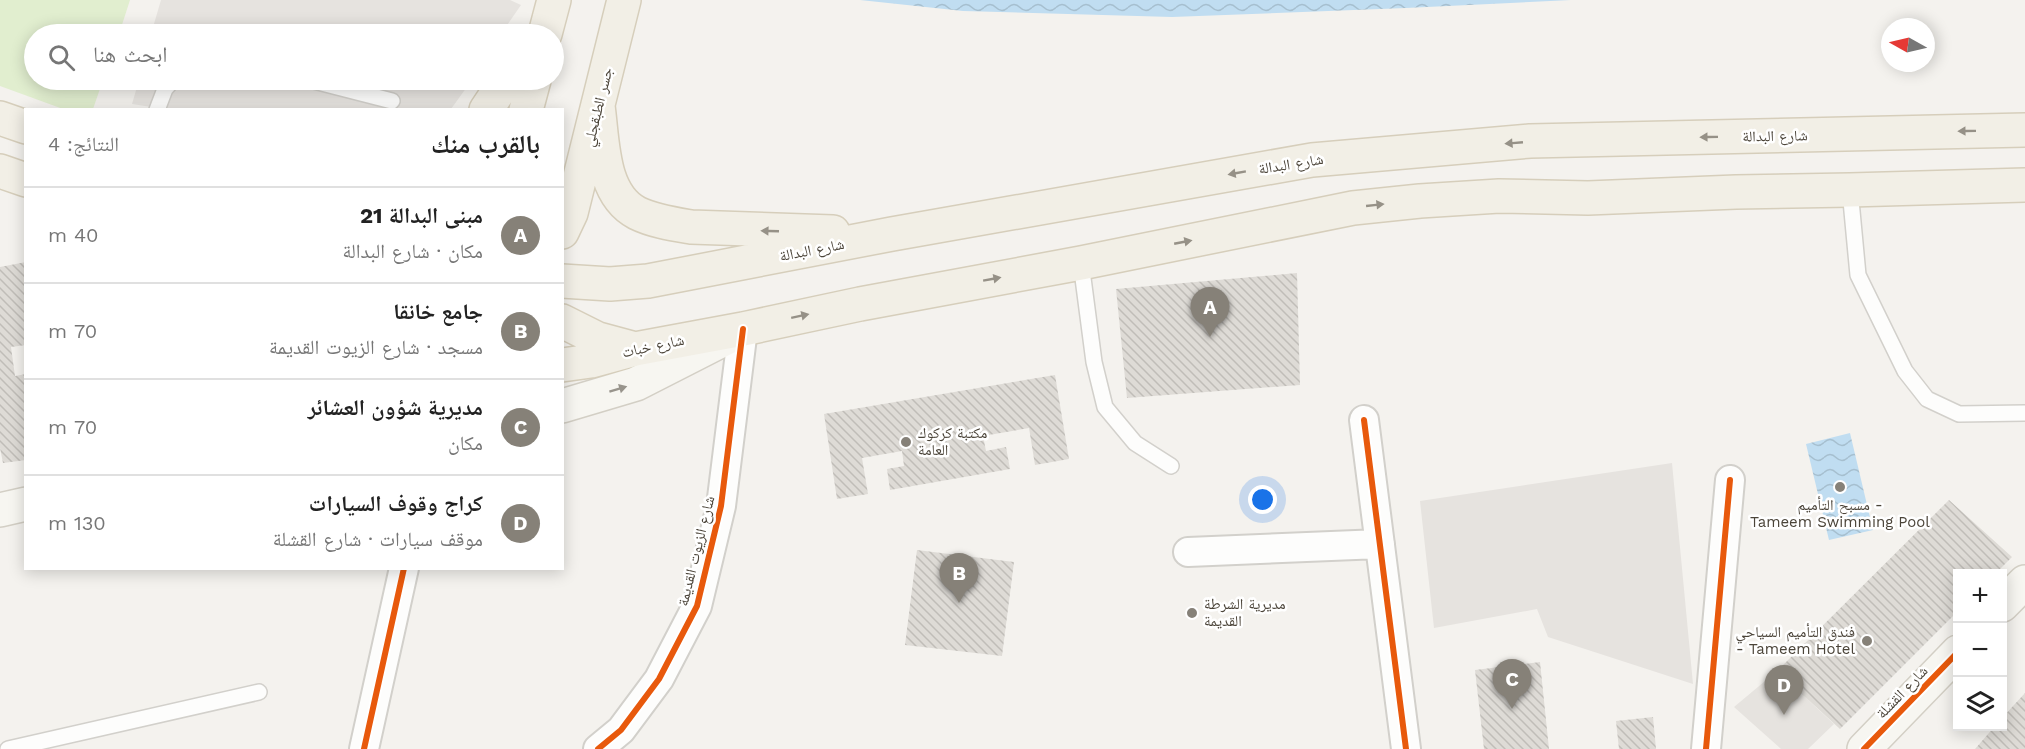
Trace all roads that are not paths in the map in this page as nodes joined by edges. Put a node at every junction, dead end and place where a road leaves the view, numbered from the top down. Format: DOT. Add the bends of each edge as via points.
graph roads {
  1 [pos="622,8"];
  2 [pos="165,90"];
  3 [pos="349,90"];
  4 [pos="499,90"];
  5 [pos="531,90"];
  6 [pos="392,101"];
  7 [pos="598,106"];
  8 [pos="157,108"];
  9 [pos="487,108"];
  10 [pos="527,108"];
  11 [pos="0,118"];
  12 [pos="24,126"];
  13 [pos="2025,129"];
  14 [pos="0,171"];
  15 [pos="24,179"];
  16 [pos="2020,186"];
  17 [pos="1850,190"];
  18 [pos="567,223"];
  19 [pos="892,234"];
  20 [pos="1081,263"];
  21 [pos="564,281"];
  22 [pos="564,322"];
  23 [pos="743,329"];
  24 [pos="635,349"];
  25 [pos="564,365"];
  26 [pos="564,405"];
  27 [pos="2025,413"];
  28 [pos="1364,420"];
  29 [pos="1171,466"];
  30 [pos="1730,480"];
  31 [pos="24,504"];
  32 [pos="0,510"];
  33 [pos="1380,544"];
  34 [pos="1188,552"];
  35 [pos="404,570"];
  36 [pos="1953,657"];
  37 [pos="259,692"];
  38 [pos="8,749"];
  39 [pos="364,749"];
  40 [pos="598,749"];
  41 [pos="1406,749"];
  42 [pos="1706,749"];
  43 [pos="1864,749"];
  1 -- 7 [label="main road, جسر الطبقجلي"];
  2 -- 8 [label="lane"];
  3 -- 6 [label="lane"];
  4 -- 9 [label="main road"];
  5 -- 10 [label="main road"];
  7 -- 18 [label="main road, جسر الطبقجلي"];
  19 -- 7 [label="main road, one-way" via="712,228 670,223 636,212 624,203 611,180"];
  11 -- 12 [label="main road"];
  13 -- 19 [label="main road, شارع البدالة, one-way" via="1530,141 1312,160"];
  14 -- 15 [label="main road"];
  16 -- 17 [label="main road"];
  20 -- 17 [label="main road, one-way" via="1353,208 1420,201"];
  17 -- 27 [label="lane" via="1858,275 1912,380 1927,399 1959,414"];
  19 -- 21 [label="main road, شارع البدالة" via="648,281"];
  23 -- 20 [label="main road, one-way"];
  20 -- 29 [label="lane" via="1104,407 1135,443"];
  22 -- 24 [label="main road" via="598,339"];
  23 -- 24 [label="main road, شارع خبات"];
  26 -- 23 [label="street, one-way" via="636,384"];
  23 -- 40 [label="street, شارع الزيوت القديمة" via="721,506 697,606 659,679 621,730"];
  24 -- 25 [label="main road, شارع خبات"];
  28 -- 33 [label="street"];
  30 -- 42 [label="street"];
  31 -- 32 [label="street"];
  33 -- 34 [label="street"];
  33 -- 41 [label="street"];
  35 -- 39 [label="street"];
  36 -- 43 [label="street, شارع القشلة"];
  37 -- 38 [label="lane"];
}
